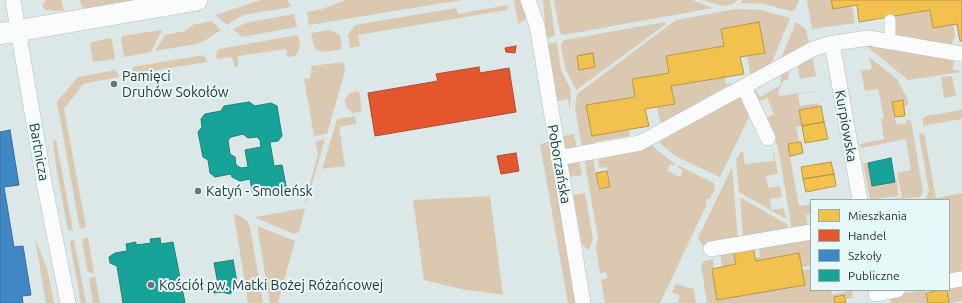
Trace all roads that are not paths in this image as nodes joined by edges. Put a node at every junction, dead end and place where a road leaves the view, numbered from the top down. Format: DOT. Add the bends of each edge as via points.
graph roads {
  1 [pos="13,0"];
  2 [pos="197,0"];
  3 [pos="528,0"];
  4 [pos="538,0"];
  5 [pos="890,20"];
  6 [pos="537,25"];
  7 [pos="9,32"];
  8 [pos="890,42"];
  9 [pos="833,47"];
  10 [pos="962,54"];
  11 [pos="744,87"];
  12 [pos="768,138"];
  13 [pos="558,158"];
  14 [pos="860,199"];
  15 [pos="810,232"];
  16 [pos="711,249"];
  17 [pos="962,279"];
  18 [pos="950,281"];
  19 [pos="894,291"];
  20 [pos="876,296"];
  21 [pos="68,303"];
  22 [pos="583,303"];
  1 -- 7 [label="street, Bartnicza"];
  2 -- 7 [label="main road"];
  3 -- 6 [label="street, Poborzańska"];
  4 -- 6 [label="street, Poborzańska"];
  5 -- 8 [label="street"];
  6 -- 13 [label="street, Poborzańska"];
  7 -- 21 [label="street, Bartnicza" via="44,182"];
  8 -- 9 [label="street" via="864,38"];
  8 -- 10 [label="street"];
  9 -- 11 [label="street" via="813,49"];
  9 -- 14 [label="street, Kurpiowska"];
  11 -- 12 [label="street"];
  11 -- 13 [label="street" via="640,143"];
  13 -- 22 [label="street, Poborzańska"];
  15 -- 16 [label="street"];
  17 -- 18 [label="street"];
  19 -- 20 [label="street"];
}
